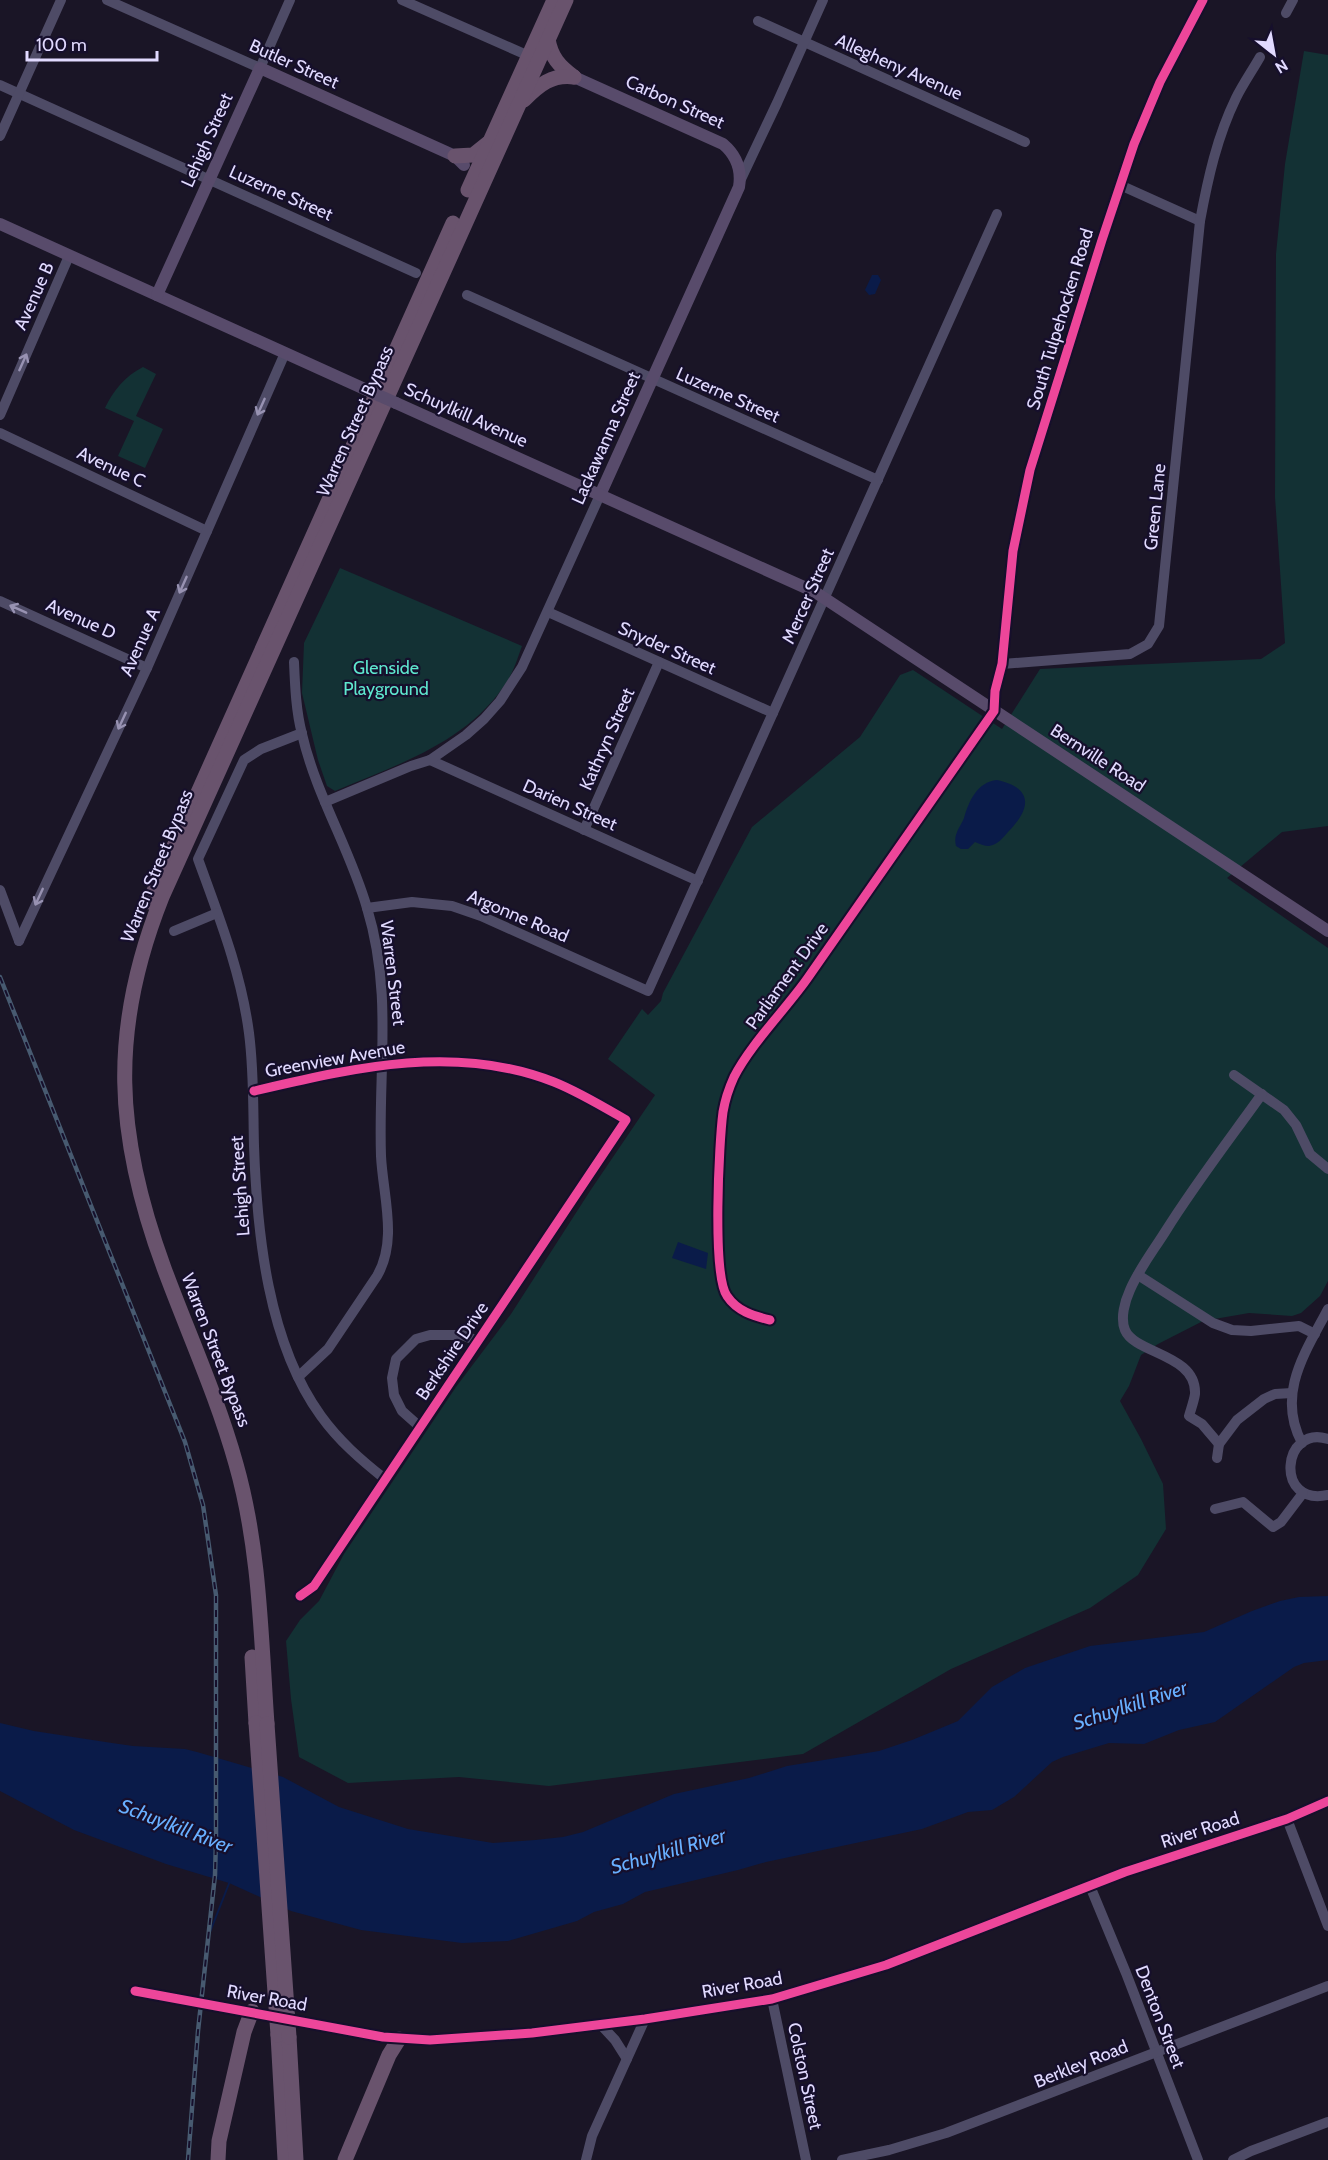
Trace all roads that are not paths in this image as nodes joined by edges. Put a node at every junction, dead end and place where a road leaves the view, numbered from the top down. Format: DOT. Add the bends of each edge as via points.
graph roads {
  1 [pos="61,0"];
  2 [pos="107,0"];
  3 [pos="290,0"];
  4 [pos="402,0"];
  5 [pos="554,0"];
  6 [pos="566,0"];
  7 [pos="823,0"];
  8 [pos="1203,0"];
  9 [pos="1293,0"];
  10 [pos="1287,13"];
  11 [pos="758,21"];
  12 [pos="548,39"];
  13 [pos="804,42"];
  14 [pos="529,56"];
  15 [pos="1260,57"];
  16 [pos="260,68"];
  17 [pos="574,77"];
  18 [pos="0,86"];
  19 [pos="20,93"];
  20 [pos="518,107"];
  21 [pos="0,136"];
  22 [pos="490,141"];
  23 [pos="1025,142"];
  24 [pos="459,160"];
  25 [pos="209,179"];
  26 [pos="741,179"];
  27 [pos="476,185"];
  28 [pos="1120,185"];
  29 [pos="997,213"];
  30 [pos="1200,221"];
  31 [pos="0,224"];
  32 [pos="69,256"];
  33 [pos="416,273"];
  34 [pos="157,295"];
  35 [pos="467,296"];
  36 [pos="285,353"];
  37 [pos="652,379"];
  38 [pos="0,415"];
  39 [pos="0,433"];
  40 [pos="878,480"];
  41 [pos="600,495"];
  42 [pos="207,531"];
  43 [pos="825,598"];
  44 [pos="0,601"];
  45 [pos="548,612"];
  46 [pos="849,614"];
  47 [pos="294,662"];
  48 [pos="659,662"];
  49 [pos="1002,663"];
  50 [pos="147,668"];
  51 [pos="994,711"];
  52 [pos="773,713"];
  53 [pos="302,734"];
  54 [pos="430,760"];
  55 [pos="325,802"];
  56 [pos="584,830"];
  57 [pos="698,881"];
  58 [pos="0,890"];
  59 [pos="367,908"];
  60 [pos="217,912"];
  61 [pos="174,931"];
  62 [pos="1328,931"];
  63 [pos="648,991"];
  64 [pos="383,1064"];
  65 [pos="1234,1076"];
  66 [pos="254,1091"];
  67 [pos="1262,1094"];
  68 [pos="626,1120"];
  69 [pos="1328,1169"];
  70 [pos="1138,1275"];
  71 [pos="1328,1309"];
  72 [pos="770,1320"];
  73 [pos="1315,1334"];
  74 [pos="478,1341"];
  75 [pos="298,1377"];
  76 [pos="1292,1393"];
  77 [pos="420,1427"];
  78 [pos="1328,1439"];
  79 [pos="1302,1443"];
  80 [pos="1219,1444"];
  81 [pos="1217,1458"];
  82 [pos="385,1479"];
  83 [pos="1304,1493"];
  84 [pos="1328,1496"];
  85 [pos="1215,1509"];
  86 [pos="300,1596"];
  87 [pos="1328,1801"];
  88 [pos="1287,1819"];
  89 [pos="1090,1886"];
  90 [pos="1328,1926"];
  91 [pos="1328,1986"];
  92 [pos="135,1991"];
  93 [pos="772,1999"];
  94 [pos="252,2012"];
  95 [pos="645,2019"];
  96 [pos="601,2025"];
  97 [pos="283,2036"];
  98 [pos="399,2039"];
  99 [pos="1156,2052"];
  100 [pos="627,2059"];
  101 [pos="1328,2122"];
  102 [pos="284,2128"];
  103 [pos="294,2157"];
  104 [pos="218,2160"];
  105 [pos="225,2160"];
  106 [pos="278,2160"];
  107 [pos="345,2160"];
  108 [pos="352,2160"];
  109 [pos="586,2160"];
  110 [pos="806,2160"];
  111 [pos="843,2160"];
  112 [pos="1198,2160"];
  113 [pos="1233,2160"];
  1 -- 19 [label="street"];
  2 -- 16 [label="street, Butler Street"];
  3 -- 16 [label="street, Lehigh Street"];
  4 -- 14 [label="street"];
  5 -- 14 [label="highway, Warren Street Bypass"];
  6 -- 12 [label="highway, Warren Street Bypass"];
  7 -- 13 [label="street, Lackawanna Street"];
  8 -- 28 [label="street, South Tulpehocken Road" via="1160,82"];
  9 -- 10 [label="street"];
  11 -- 13 [label="street, Allegheny Avenue"];
  12 -- 17 [label="highway" via="556,62"];
  12 -- 20 [label="highway, Warren Street Bypass"];
  13 -- 23 [label="street, Allegheny Avenue"];
  13 -- 26 [label="street, Lackawanna Street"];
  14 -- 22 [label="highway, Warren Street Bypass"];
  15 -- 30 [label="street, Green Lane" via="1237,97 1218,144"];
  16 -- 24 [label="main road, Butler Street"];
  16 -- 25 [label="main road, Lehigh Street"];
  17 -- 20 [label="highway" via="548,80"];
  17 -- 26 [label="main road, Carbon Street" via="723,144 734,156"];
  18 -- 19 [label="street, Luzerne Street"];
  19 -- 21 [label="street"];
  19 -- 25 [label="street, Luzerne Street"];
  20 -- 27 [label="highway, Warren Street Bypass"];
  22 -- 24 [label="highway" via="473,155"];
  22 -- 27 [label="highway, Warren Street Bypass"];
  24 -- 27 [label="highway"];
  25 -- 33 [label="street, Luzerne Street"];
  25 -- 34 [label="main road, Lehigh Street"];
  26 -- 37 [label="main road, Lackawanna Street"];
  27 -- 97 [label="highway, Warren Street Bypass, bridge" via="162,897 139,963 128,1017 124,1087 133,1165 154,1240 217,1402 242,1487 255,1560"];
  28 -- 30 [label="street"];
  28 -- 49 [label="street, South Tulpehocken Road" via="1030,470 1013,551"];
  29 -- 40 [label="street, Mercer Street"];
  30 -- 49 [label="street, Green Lane" via="1160,626 1148,644 1135,652"];
  31 -- 32 [label="main road, Schuylkill Avenue"];
  32 -- 34 [label="main road, Schuylkill Avenue"];
  38 -- 32 [label="street, Avenue B, one-way"];
  34 -- 36 [label="main road, Schuylkill Avenue"];
  35 -- 37 [label="street, Luzerne Street"];
  36 -- 41 [label="main road, Schuylkill Avenue, bridge"];
  36 -- 42 [label="street, Avenue A, one-way"];
  37 -- 40 [label="street, Luzerne Street"];
  37 -- 41 [label="main road, Lackawanna Street"];
  39 -- 42 [label="street, Avenue C"];
  40 -- 43 [label="street, Mercer Street"];
  41 -- 43 [label="main road, Schuylkill Avenue"];
  41 -- 45 [label="street, Lackawanna Street"];
  42 -- 50 [label="street, Avenue A, one-way"];
  43 -- 46 [label="main road, Schuylkill Avenue"];
  43 -- 52 [label="street, Mercer Street"];
  50 -- 44 [label="street, Avenue D, one-way"];
  45 -- 48 [label="street, Snyder Street"];
  45 -- 54 [label="street, Lackawanna Street" via="522,667 500,701 466,735"];
  46 -- 51 [label="main road, Bernville Road"];
  47 -- 53 [label="street, Warren Street"];
  48 -- 52 [label="street, Snyder Street"];
  48 -- 56 [label="street, Kathryn Street"];
  49 -- 51 [label="street, Parliament Drive"];
  50 -- 58 [label="street, Avenue A, one-way" via="19,940"];
  51 -- 62 [label="main road, Bernville Road"];
  51 -- 72 [label="street, Parliament Drive" via="802,987 744,1061 728,1092 723,1110 720,1167 720,1270 725,1294 732,1302 753,1316"];
  52 -- 57 [label="street, Mercer Street"];
  53 -- 55 [label="street, Warren Street"];
  53 -- 60 [label="street, Lehigh Street" via="261,749 244,760 198,859"];
  54 -- 55 [label="street, Lackawanna Street"];
  54 -- 56 [label="street, Darien Street"];
  55 -- 59 [label="street, Warren Street"];
  56 -- 57 [label="street, Darien Street"];
  57 -- 63 [label="street, Mercer Street"];
  59 -- 63 [label="street, Argonne Road" via="412,902 452,906"];
  59 -- 64 [label="street, Warren Street" via="383,1003"];
  60 -- 61 [label="street"];
  60 -- 66 [label="street, Lehigh Street" via="243,994"];
  64 -- 66 [label="street, Greenview Avenue"];
  64 -- 68 [label="street, Greenview Avenue" via="452,1061 526,1072 571,1089"];
  64 -- 75 [label="street, Warren Street" via="381,1158 389,1238 382,1268 328,1349"];
  65 -- 67 [label="street"];
  66 -- 75 [label="street, Lehigh Street" via="256,1185 264,1252 279,1329"];
  67 -- 69 [label="street" via="1284,1110 1310,1154"];
  67 -- 70 [label="street" via="1190,1193"];
  68 -- 74 [label="street, Berkshire Drive"];
  70 -- 73 [label="street" via="1213,1323 1232,1330 1299,1326"];
  70 -- 80 [label="street" via="1124,1312 1125,1331 1140,1345 1176,1362 1193,1380 1195,1393 1189,1416 1202,1424"];
  71 -- 73 [label="street"];
  73 -- 76 [label="street" via="1294,1377"];
  74 -- 77 [label="street, Berkshire Drive"];
  74 -- 77 [label="street" via="462,1335 430,1335 416,1339 396,1359 394,1395 402,1411"];
  75 -- 82 [label="street, Lehigh Street" via="331,1429"];
  76 -- 79 [label="street" via="1295,1430"];
  76 -- 80 [label="street" via="1264,1399 1237,1420"];
  77 -- 82 [label="street, Berkshire Drive"];
  78 -- 79 [label="street" via="1312,1438"];
  79 -- 83 [label="street" via="1290,1462 1290,1474"];
  80 -- 81 [label="street"];
  82 -- 86 [label="street, Berkshire Drive" via="314,1586"];
  83 -- 84 [label="street"];
  83 -- 85 [label="street" via="1273,1527 1244,1502"];
  87 -- 88 [label="street, River Road"];
  88 -- 89 [label="street, River Road"];
  88 -- 90 [label="street"];
  89 -- 93 [label="street, River Road" via="885,1965"];
  89 -- 99 [label="street, Denton Street"];
  91 -- 99 [label="street, Berkley Road"];
  92 -- 94 [label="street, River Road"];
  93 -- 95 [label="street, River Road"];
  93 -- 110 [label="street, Colston Street"];
  94 -- 98 [label="street, River Road"];
  94 -- 104 [label="highway" via="244,2032"];
  94 -- 105 [label="highway"];
  95 -- 96 [label="street, River Road"];
  95 -- 100 [label="street"];
  96 -- 98 [label="street, River Road" via="450,2039"];
  96 -- 100 [label="street"];
  97 -- 102 [label="highway, Warren Street Bypass"];
  97 -- 103 [label="highway, Warren Street Bypass"];
  98 -- 107 [label="highway"];
  98 -- 108 [label="highway" via="395,2058"];
  99 -- 111 [label="street, Berkley Road" via="946,2133"];
  99 -- 112 [label="street, Denton Street"];
  100 -- 109 [label="street" via="592,2136"];
  101 -- 113 [label="street"];
  102 -- 103 [label="highway, Warren Street Bypass"];
  102 -- 106 [label="highway"];
}
